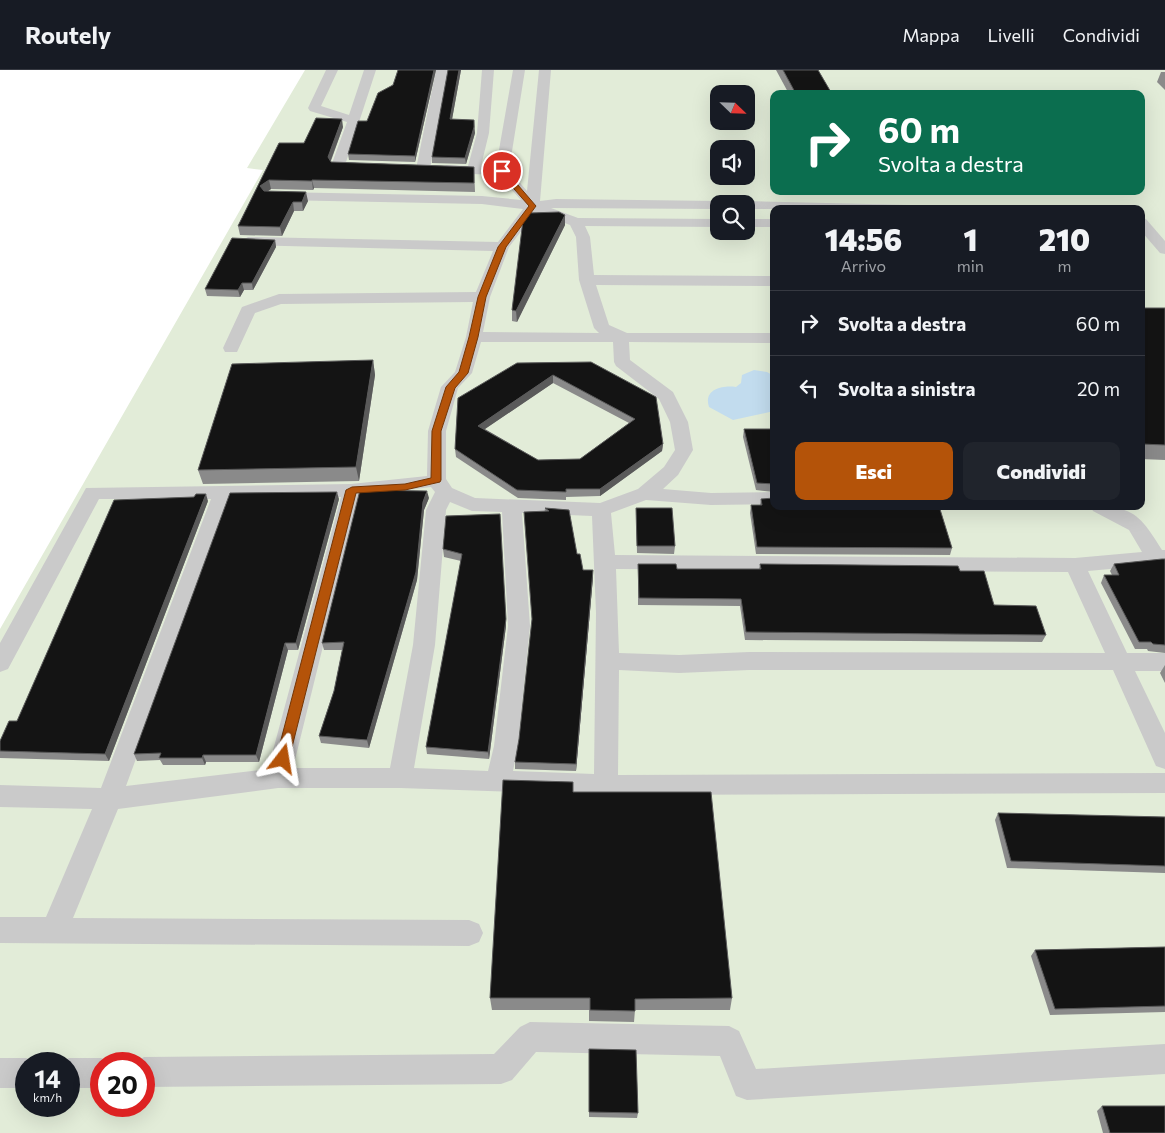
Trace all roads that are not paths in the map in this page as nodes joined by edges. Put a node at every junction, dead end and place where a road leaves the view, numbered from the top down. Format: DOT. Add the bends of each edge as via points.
graph roads {
  1 [pos="332,70"];
  2 [pos="370,70"];
  3 [pos="442,70"];
  4 [pos="488,70"];
  5 [pos="519,70"];
  6 [pos="545,70"];
  7 [pos="354,120"];
  8 [pos="376,167"];
  9 [pos="473,170"];
  10 [pos="502,171"];
  11 [pos="271,195"];
  12 [pos="710,205"];
  13 [pos="755,205"];
  14 [pos="533,206"];
  15 [pos="770,206"];
  16 [pos="576,222"];
  17 [pos="710,223"];
  18 [pos="755,223"];
  19 [pos="770,224"];
  20 [pos="1145,227"];
  21 [pos="238,240"];
  22 [pos="502,247"];
  23 [pos="1165,250"];
  24 [pos="587,280"];
  25 [pos="770,281"];
  26 [pos="482,297"];
  27 [pos="621,336"];
  28 [pos="474,337"];
  29 [pos="770,338"];
  30 [pos="231,348"];
  31 [pos="440,486"];
  32 [pos="352,490"];
  33 [pos="224,493"];
  34 [pos="645,494"];
  35 [pos="770,498"];
  36 [pos="512,507"];
  37 [pos="602,510"];
  38 [pos="1108,510"];
  39 [pos="1161,558"];
  40 [pos="606,562"];
  41 [pos="1075,565"];
  42 [pos="609,661"];
  43 [pos="1119,662"];
  44 [pos="1165,662"];
  45 [pos="0,663"];
  46 [pos="1165,759"];
  47 [pos="278,778"];
  48 [pos="400,778"];
  49 [pos="498,782"];
  50 [pos="1165,783"];
  51 [pos="606,786"];
  52 [pos="0,796"];
  53 [pos="109,799"];
  54 [pos="0,930"];
  55 [pos="54,931"];
  56 [pos="469,933"];
  57 [pos="1165,1059"];
  58 [pos="155,1072"];
  59 [pos="15,1073"];
  60 [pos="0,1074"];
  1 -- 7 [label="lane" via="314,108"];
  2 -- 7 [label="lane"];
  3 -- 9 [label="lane" via="419,169"];
  4 -- 9 [label="lane" via="483,133"];
  5 -- 10 [label="lane"];
  6 -- 14 [label="lane"];
  7 -- 8 [label="lane" via="338,166"];
  9 -- 10 [label="lane"];
  10 -- 14 [label="lane"];
  11 -- 14 [label="lane" via="482,200"];
  12 -- 14 [label="lane" via="556,203"];
  13 -- 15 [label="lane"];
  14 -- 16 [label="lane"];
  14 -- 22 [label="lane"];
  16 -- 17 [label="lane"];
  16 -- 24 [label="lane" via="582,237"];
  18 -- 19 [label="lane"];
  20 -- 23 [label="lane"];
  21 -- 22 [label="lane"];
  22 -- 26 [label="lane"];
  24 -- 25 [label="lane"];
  24 -- 27 [label="lane" via="602,328"];
  26 -- 28 [label="lane"];
  26 -- 30 [label="lane" via="279,300 248,310"];
  27 -- 28 [label="lane"];
  27 -- 29 [label="lane"];
  27 -- 34 [label="lane" via="622,362 667,396 679,422 684,450 671,471"];
  28 -- 31 [label="lane" via="463,373 450,387 436,431"];
  31 -- 32 [label="lane"];
  31 -- 36 [label="lane" via="472,504"];
  31 -- 48 [label="lane" via="424,645"];
  32 -- 33 [label="lane"];
  32 -- 47 [label="lane"];
  33 -- 45 [label="lane" via="93,493"];
  33 -- 53 [label="lane"];
  34 -- 35 [label="lane" via="711,500"];
  34 -- 37 [label="lane"];
  36 -- 37 [label="lane"];
  36 -- 49 [label="lane" via="519,626 506,746"];
  37 -- 40 [label="lane"];
  38 -- 39 [label="lane" via="1136,525"];
  39 -- 41 [label="lane"];
  40 -- 41 [label="lane"];
  40 -- 42 [label="lane"];
  41 -- 43 [label="lane"];
  42 -- 43 [label="lane" via="659,665 749,661"];
  42 -- 51 [label="lane"];
  43 -- 44 [label="lane"];
  43 -- 46 [label="lane"];
  47 -- 48 [label="lane"];
  47 -- 53 [label="lane"];
  48 -- 49 [label="lane"];
  49 -- 51 [label="lane"];
  50 -- 51 [label="lane"];
  52 -- 53 [label="lane"];
  53 -- 55 [label="lane"];
  54 -- 55 [label="lane"];
  55 -- 56 [label="lane"];
  57 -- 58 [label="lane" via="747,1085 729,1041 530,1037 501,1069"];
  59 -- 60 [label="lane"];
}
